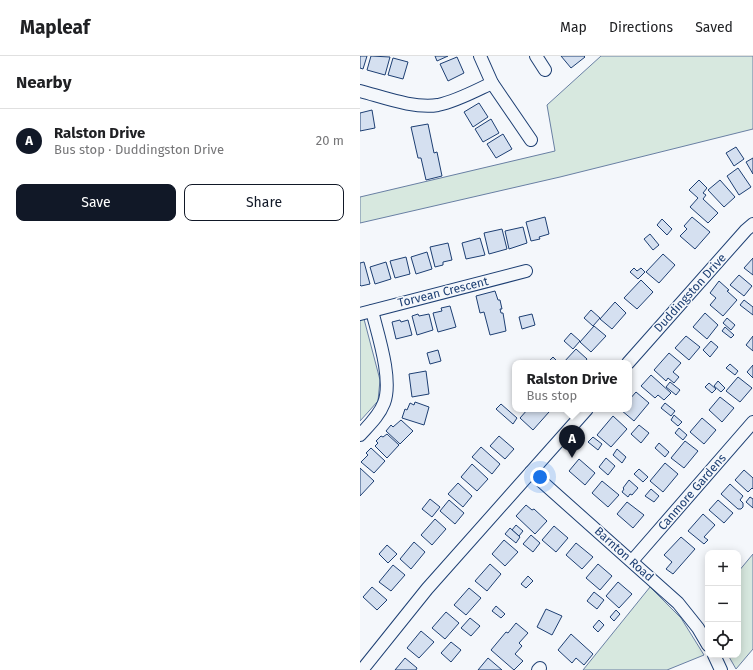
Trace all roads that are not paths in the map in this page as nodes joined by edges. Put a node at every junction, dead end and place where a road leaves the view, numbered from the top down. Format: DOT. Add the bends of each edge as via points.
graph roads {
  1 [pos="480,56"];
  2 [pos="536,56"];
  3 [pos="545,70"];
  4 [pos="492,83"];
  5 [pos="360,91"];
  6 [pos="531,140"];
  7 [pos="753,224"];
  8 [pos="526,271"];
  9 [pos="372,310"];
  10 [pos="360,314"];
  11 [pos="631,360"];
  12 [pos="584,412"];
  13 [pos="753,422"];
  14 [pos="360,435"];
  15 [pos="531,472"];
  16 [pos="632,561"];
  17 [pos="705,640"];
  18 [pos="715,658"];
  19 [pos="362,670"];
  20 [pos="721,670"];
  1 -- 4 [label="street"];
  2 -- 3 [label="street"];
  4 -- 5 [label="street" via="448,102 427,106"];
  4 -- 6 [label="street"];
  7 -- 11 [label="street, Duddingston Drive"];
  8 -- 9 [label="street, Torvean Crescent"];
  9 -- 10 [label="street, Torvean Crescent"];
  9 -- 14 [label="street" via="387,376 387,392 384,404 376,417"];
  12 -- 15 [label="street"];
  13 -- 16 [label="street, Canmore Gardens"];
  15 -- 16 [label="street, Barnton Road"];
  15 -- 19 [label="street" via="427,589"];
  16 -- 17 [label="street, Barnton Road" via="678,603"];
  18 -- 20 [label="street"];
}
